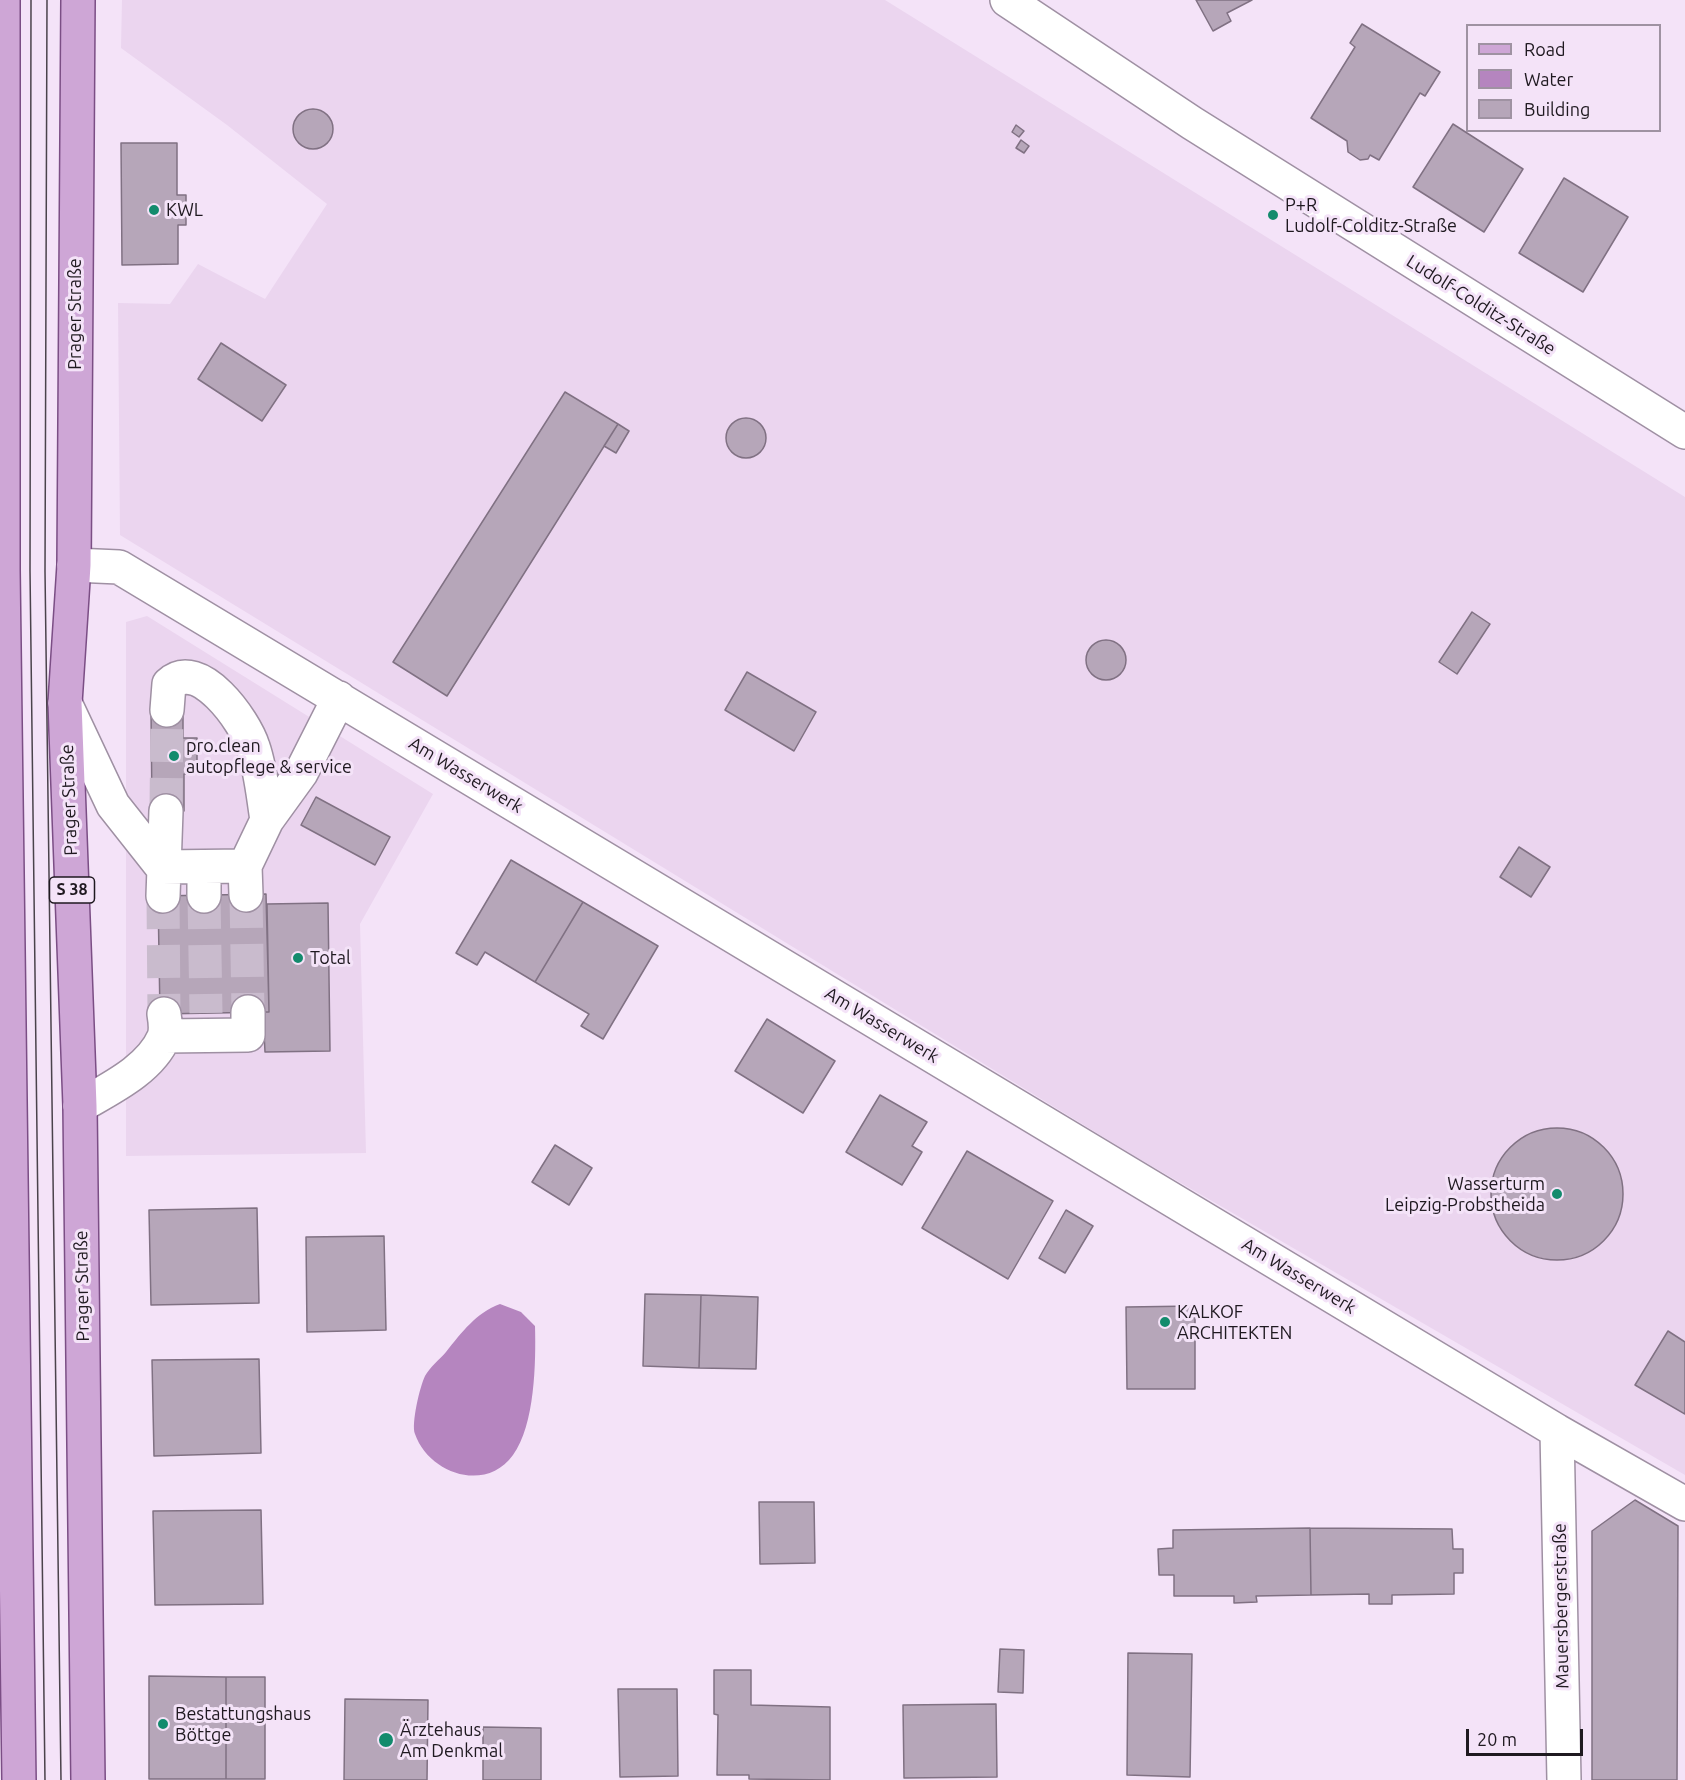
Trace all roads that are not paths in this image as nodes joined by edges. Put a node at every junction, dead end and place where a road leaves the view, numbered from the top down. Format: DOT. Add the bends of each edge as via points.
graph roads {
  1 [pos="3,0"];
  2 [pos="78,0"];
  3 [pos="1007,0"];
  4 [pos="1685,432"];
  5 [pos="75,565"];
  6 [pos="339,698"];
  7 [pos="65,703"];
  8 [pos="167,710"];
  9 [pos="166,811"];
  10 [pos="267,819"];
  11 [pos="162,882"];
  12 [pos="248,1012"];
  13 [pos="80,1106"];
  14 [pos="1557,1431"];
  15 [pos="1685,1504"];
  16 [pos="19,1780"];
  17 [pos="88,1780"];
  18 [pos="1564,1780"];
  1 -- 16 [label="main road" via="4,592"];
  2 -- 5 [label="main road, Prager Straße / S 38"];
  3 -- 4 [label="street, Ludolf-Colditz-Straße" via="1192,123"];
  5 -- 6 [label="street, Am Wasserwerk" via="119,567"];
  5 -- 7 [label="main road, Prager Straße / S 38"];
  6 -- 10 [label="street" via="301,773"];
  6 -- 14 [label="street, Am Wasserwerk"];
  7 -- 11 [label="street" via="113,805"];
  7 -- 13 [label="main road, Prager Straße / S 38"];
  8 -- 10 [label="street" via="169,684 176,677 187,675 202,681 220,697 252,744"];
  9 -- 11 [label="street"];
  10 -- 11 [label="street" via="246,880"];
  12 -- 13 [label="street" via="248,1035 206,1024 164,1025 145,1063 119,1084"];
  13 -- 17 [label="main road, Prager Straße / S 38"];
  14 -- 15 [label="street, Am Wasserwerk"];
  14 -- 18 [label="street, Mauersbergerstraße"];
}
